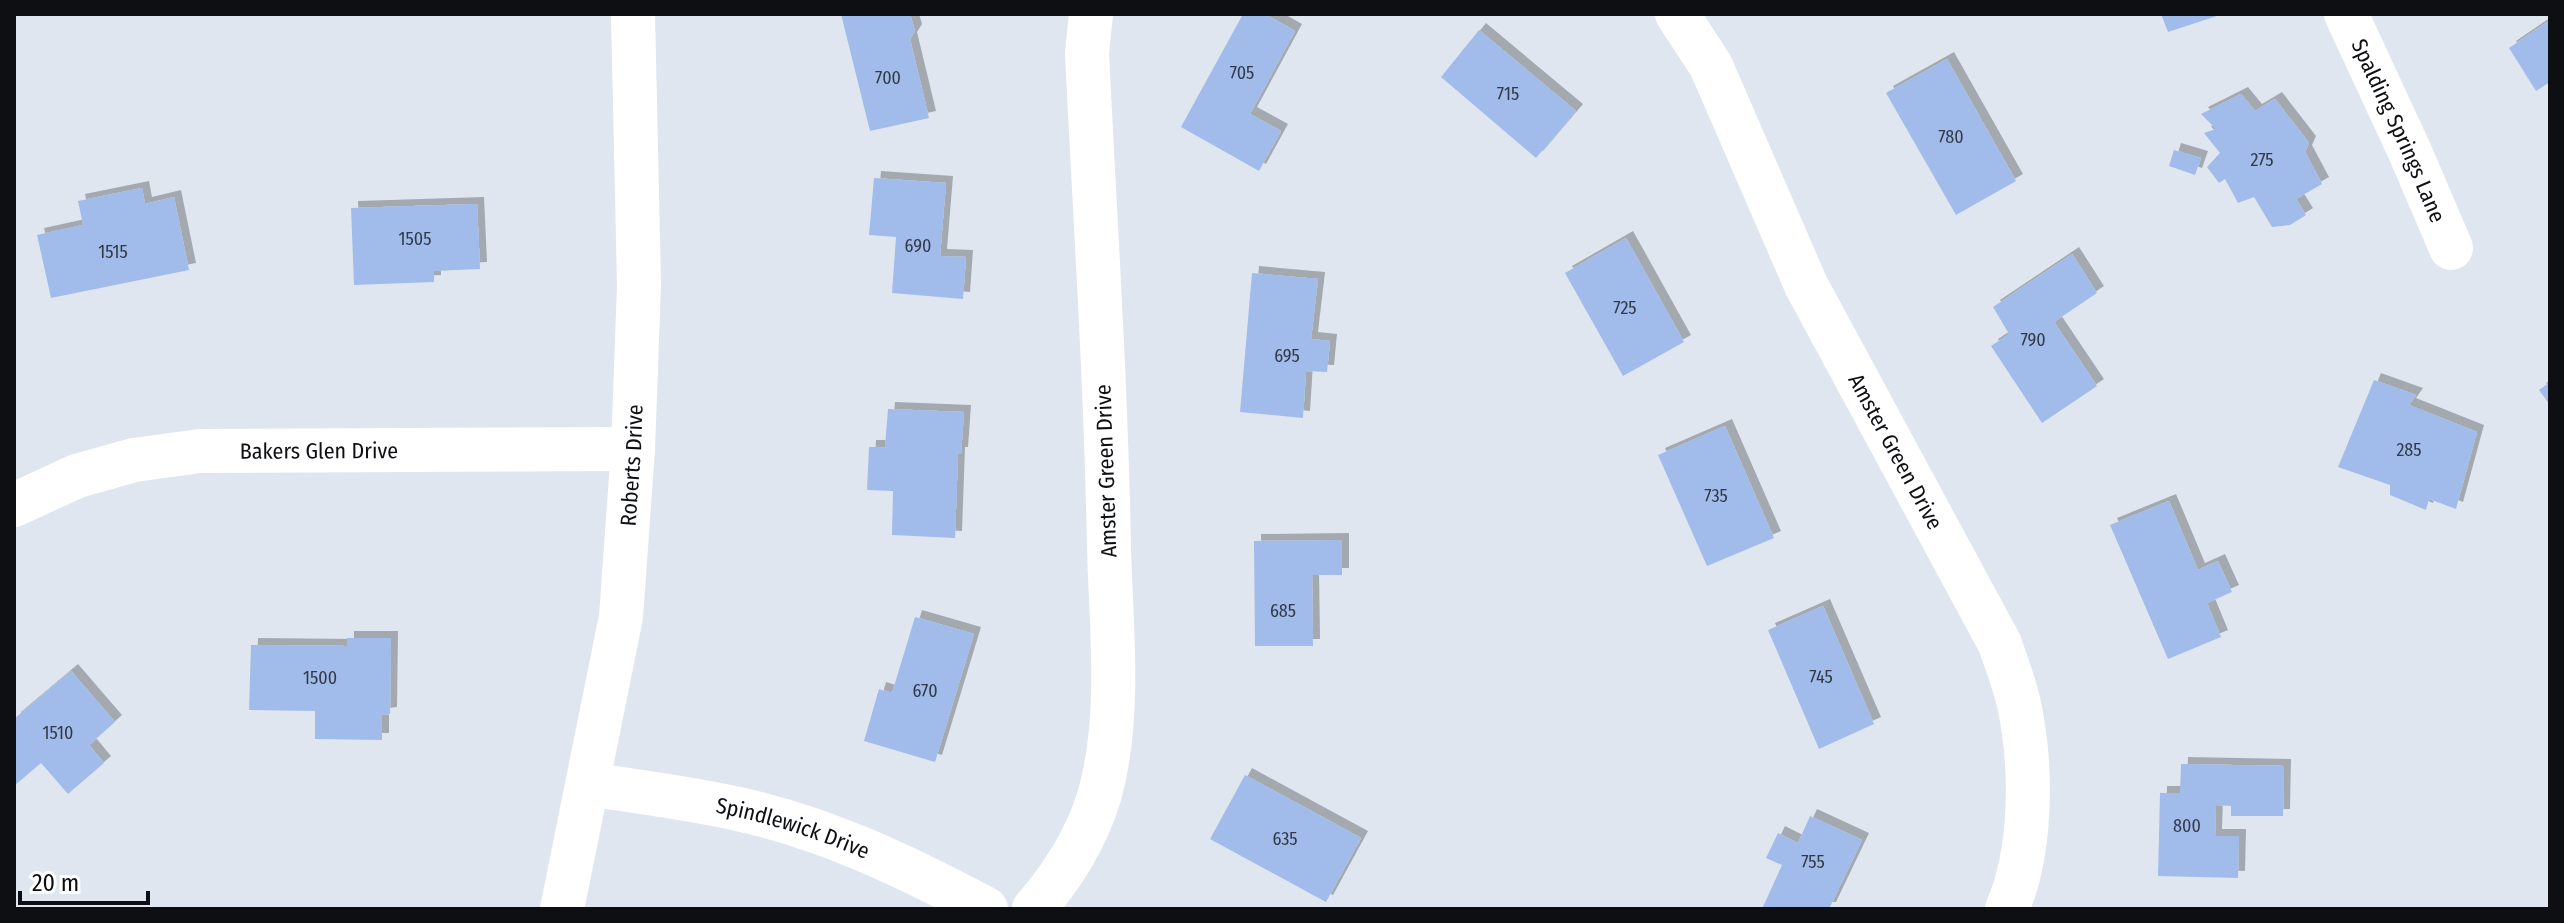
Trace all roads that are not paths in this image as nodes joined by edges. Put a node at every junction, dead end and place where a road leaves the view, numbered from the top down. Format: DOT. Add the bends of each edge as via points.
graph roads {
  1 [pos="633,14"];
  2 [pos="1091,14"];
  3 [pos="1677,14"];
  4 [pos="2346,14"];
  5 [pos="2451,248"];
  6 [pos="633,449"];
  7 [pos="14,505"];
  8 [pos="588,784"];
  9 [pos="562,909"];
  10 [pos="986,909"];
  11 [pos="1034,909"];
  12 [pos="2007,909"];
  1 -- 6 [label="street, Roberts Drive" via="639,285"];
  2 -- 11 [label="street, Amster Green Drive" via="1087,53 1108,473 1114,726 1103,781 1084,834"];
  3 -- 12 [label="street, Amster Green Drive" via="1711,66 1806,285 2000,644 2020,708 2028,768 2026,828"];
  4 -- 5 [label="street, Spalding Springs Lane"];
  6 -- 7 [label="street, Bakers Glen Drive" via="200,451 134,460 77,476"];
  6 -- 8 [label="street, Roberts Drive" via="621,617"];
  8 -- 9 [label="street, Roberts Drive"];
  8 -- 10 [label="street, Spindlewick Drive" via="739,809 815,830 907,867"];
}
